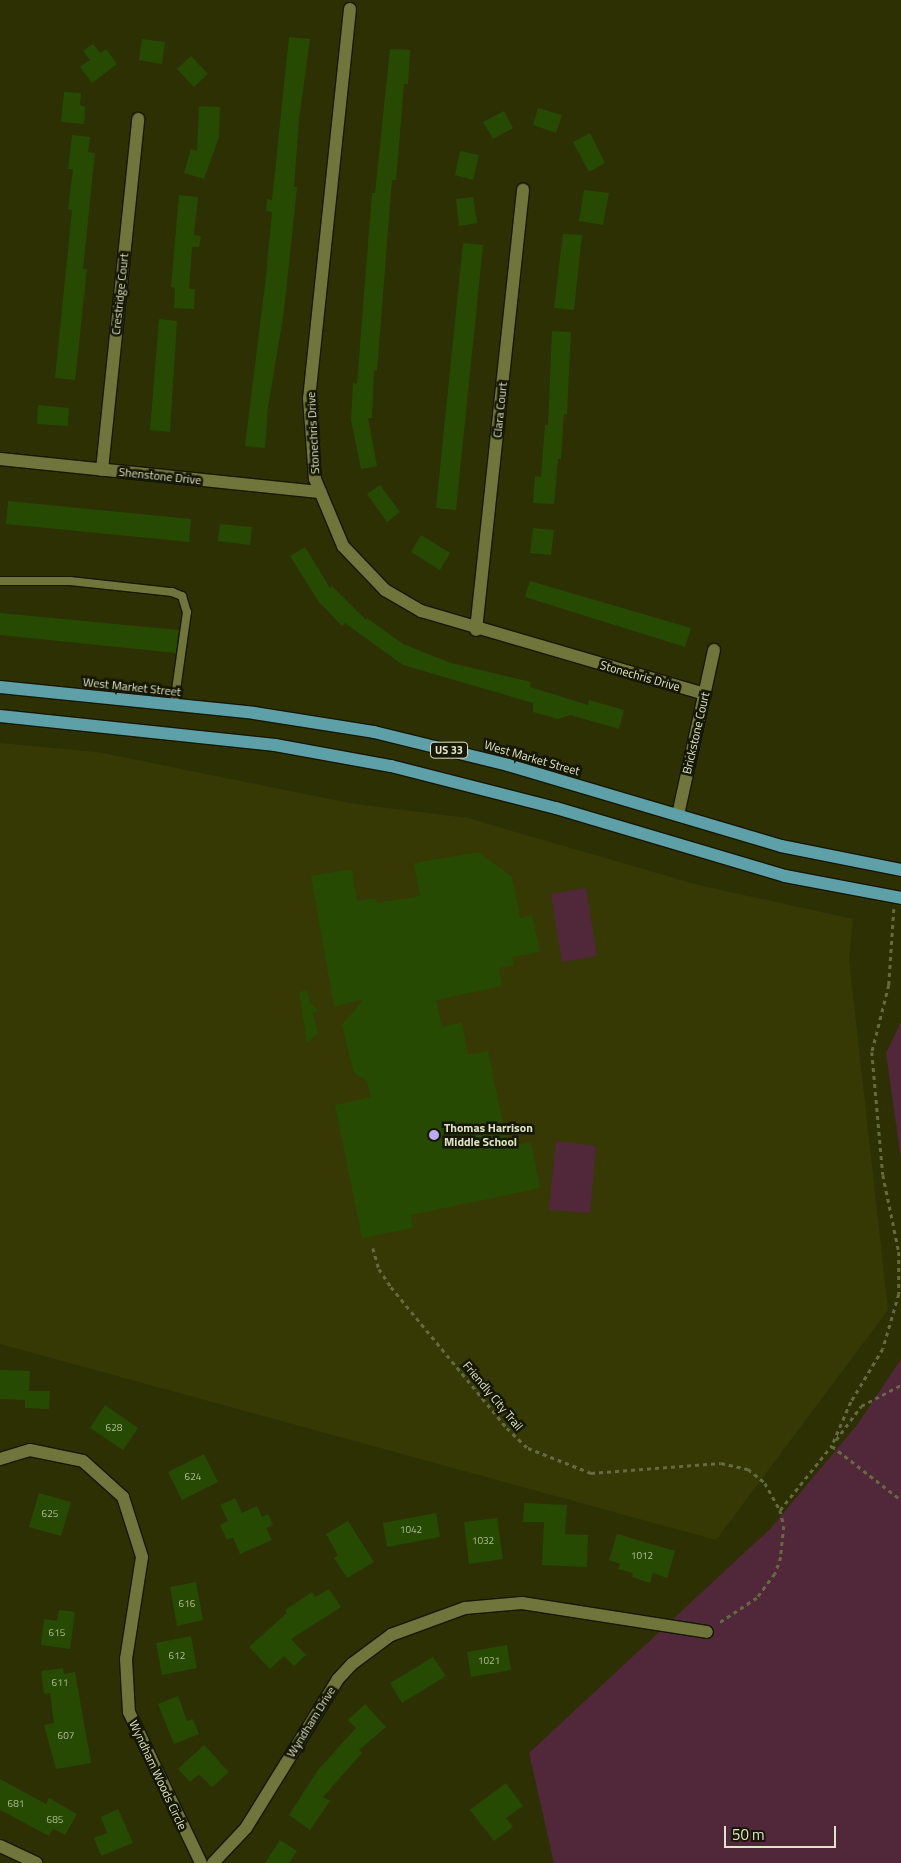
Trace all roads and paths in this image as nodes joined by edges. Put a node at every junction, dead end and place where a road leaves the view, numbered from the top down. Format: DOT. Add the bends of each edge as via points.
graph roads {
  1 [pos="350,9"];
  2 [pos="138,119"];
  3 [pos="523,189"];
  4 [pos="0,460"];
  5 [pos="102,470"];
  6 [pos="320,492"];
  7 [pos="0,581"];
  8 [pos="476,630"];
  9 [pos="714,650"];
  10 [pos="0,687"];
  11 [pos="705,694"];
  12 [pos="174,705"];
  13 [pos="0,716"];
  14 [pos="678,815"];
  15 [pos="901,870"];
  16 [pos="898,898"];
  17 [pos="373,1248"];
  18 [pos="901,1385"];
  19 [pos="832,1446"];
  20 [pos="0,1459"];
  21 [pos="901,1500"];
  22 [pos="780,1510"];
  23 [pos="707,1632"];
  24 [pos="0,1846"];
  25 [pos="36,1863"];
  26 [pos="201,1863"];
  27 [pos="212,1863"];
  1 -- 6 [label="street, Stonechris Drive" via="309,398 315,479"];
  2 -- 5 [label="street, Crestridge Court"];
  3 -- 8 [label="street, Clara Court"];
  4 -- 5 [label="street, Shenstone Drive"];
  5 -- 6 [label="street, Shenstone Drive"];
  6 -- 8 [label="street, Stonechris Drive" via="343,546 385,590 421,611"];
  7 -- 12 [label="lane" via="70,581 164,590 182,596 187,612"];
  8 -- 11 [label="street, Stonechris Drive"];
  9 -- 11 [label="street, Brickstone Court"];
  10 -- 12 [label="main road, West Market Street / US 33"];
  11 -- 14 [label="street, Brickstone Court"];
  12 -- 14 [label="main road, West Market Street / US 33" via="299,719 418,742"];
  13 -- 16 [label="main road, US 33" via="249,742 377,763 520,798 785,876"];
  14 -- 15 [label="main road, West Market Street / US 33" via="808,852"];
  16 -- 19 [label="path" via="889,985 872,1052 883,1175 899,1252 899,1294 883,1349 851,1402"];
  17 -- 22 [label="path, Friendly City Trail" via="379,1269 391,1287 506,1428 528,1448 591,1473 710,1462 735,1465 758,1476"];
  18 -- 19 [label="path" via="861,1406"];
  19 -- 21 [label="path"];
  19 -- 22 [label="path"];
  20 -- 26 [label="street, Wyndham Woods Circle" via="30,1450 83,1461 123,1497 142,1557 126,1659 129,1712"];
  22 -- 23 [label="path, Friendly City Trail" via="784,1540 775,1574 757,1598"];
  23 -- 27 [label="street, Wyndham Drive" via="522,1603 465,1608 399,1632 370,1649 338,1679 246,1828"];
  24 -- 25 [label="street"];
}
